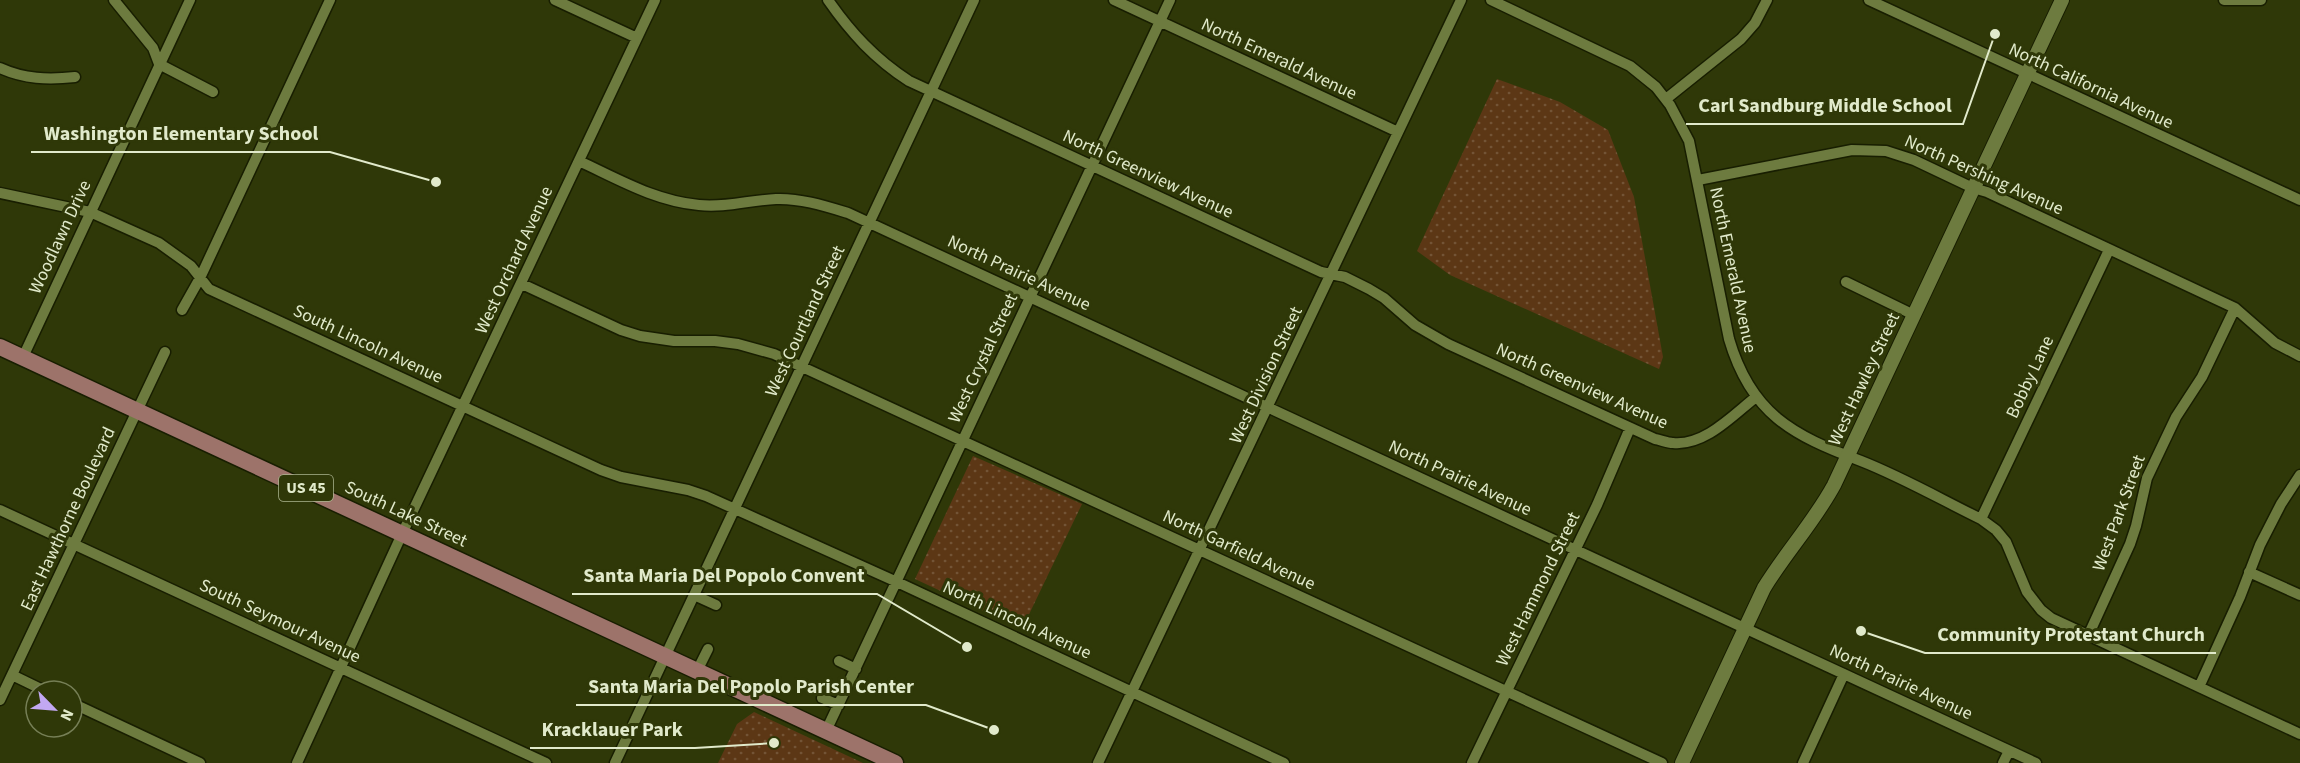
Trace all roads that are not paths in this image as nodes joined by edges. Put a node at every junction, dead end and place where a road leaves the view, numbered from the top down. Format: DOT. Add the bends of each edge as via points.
graph roads {
  1 [pos="114,0"];
  2 [pos="190,0"];
  3 [pos="330,0"];
  4 [pos="555,0"];
  5 [pos="655,0"];
  6 [pos="828,0"];
  7 [pos="974,0"];
  8 [pos="1114,0"];
  9 [pos="1170,0"];
  10 [pos="1461,0"];
  11 [pos="1491,0"];
  12 [pos="1767,0"];
  13 [pos="1869,0"];
  14 [pos="2062,0"];
  15 [pos="2224,0"];
  16 [pos="2260,0"];
  17 [pos="1160,21"];
  18 [pos="637,38"];
  19 [pos="159,64"];
  20 [pos="0,68"];
  21 [pos="2027,74"];
  22 [pos="75,77"];
  23 [pos="213,92"];
  24 [pos="931,92"];
  25 [pos="1666,99"];
  26 [pos="1398,132"];
  27 [pos="579,161"];
  28 [pos="1092,166"];
  29 [pos="1698,180"];
  30 [pos="1974,188"];
  31 [pos="0,194"];
  32 [pos="2300,200"];
  33 [pos="90,212"];
  34 [pos="870,223"];
  35 [pos="2109,250"];
  36 [pos="1332,274"];
  37 [pos="200,278"];
  38 [pos="1846,282"];
  39 [pos="522,284"];
  40 [pos="1030,297"];
  41 [pos="2235,308"];
  42 [pos="182,310"];
  43 [pos="1914,315"];
  44 [pos="0,347"];
  45 [pos="165,352"];
  46 [pos="2300,356"];
  47 [pos="23,357"];
  48 [pos="802,366"];
  49 [pos="1756,397"];
  50 [pos="464,407"];
  51 [pos="1269,407"];
  52 [pos="136,410"];
  53 [pos="1630,428"];
  54 [pos="963,440"];
  55 [pos="1847,457"];
  56 [pos="2300,475"];
  57 [pos="735,508"];
  58 [pos="0,510"];
  59 [pos="1981,519"];
  60 [pos="402,534"];
  61 [pos="74,544"];
  62 [pos="1575,549"];
  63 [pos="1201,550"];
  64 [pos="2249,572"];
  65 [pos="897,582"];
  66 [pos="694,595"];
  67 [pos="2300,595"];
  68 [pos="716,605"];
  69 [pos="1745,628"];
  70 [pos="2088,636"];
  71 [pos="708,649"];
  72 [pos="664,656"];
  73 [pos="839,661"];
  74 [pos="341,668"];
  75 [pos="856,669"];
  76 [pos="697,671"];
  77 [pos="1844,674"];
  78 [pos="12,675"];
  79 [pos="24,681"];
  80 [pos="2199,687"];
  81 [pos="1506,692"];
  82 [pos="1132,693"];
  83 [pos="822,698"];
  84 [pos="0,700"];
  85 [pos="839,705"];
  86 [pos="84,709"];
  87 [pos="826,731"];
  88 [pos="2300,734"];
  89 [pos="2009,751"];
  90 [pos="200,763"];
  91 [pos="297,763"];
  92 [pos="546,763"];
  93 [pos="615,763"];
  94 [pos="895,763"];
  95 [pos="1098,763"];
  96 [pos="1284,763"];
  97 [pos="1472,763"];
  98 [pos="1662,763"];
  99 [pos="1682,763"];
  100 [pos="1803,763"];
  101 [pos="2003,763"];
  102 [pos="2036,763"];
  1 -- 19 [label="street" via="153,48"];
  2 -- 19 [label="street, Woodlawn Drive"];
  3 -- 37 [label="street"];
  4 -- 18 [label="street"];
  5 -- 18 [label="street, West Orchard Avenue"];
  6 -- 24 [label="street, North Greenview Avenue" via="873,55"];
  7 -- 24 [label="street, West Courtland Street"];
  8 -- 17 [label="street, North Emerald Avenue"];
  9 -- 17 [label="street, West Crystal Street"];
  10 -- 26 [label="street, West Division Street"];
  11 -- 25 [label="street" via="1630,66"];
  12 -- 25 [label="street" via="1741,39"];
  13 -- 21 [label="street, North California Avenue"];
  14 -- 21 [label="street, West Hawley Street"];
  15 -- 16 [label="street"];
  17 -- 26 [label="street, North Emerald Avenue"];
  17 -- 28 [label="street, West Crystal Street"];
  18 -- 27 [label="street, West Orchard Avenue"];
  19 -- 23 [label="street"];
  19 -- 33 [label="street, Woodlawn Drive"];
  20 -- 22 [label="street" via="39,79"];
  21 -- 30 [label="street, West Hawley Street"];
  21 -- 32 [label="street, North California Avenue"];
  24 -- 28 [label="street, North Greenview Avenue"];
  24 -- 34 [label="street, West Courtland Street"];
  25 -- 29 [label="street" via="1689,141"];
  26 -- 36 [label="street, West Division Street"];
  27 -- 34 [label="street, North Prairie Avenue" via="642,191 681,203 722,206 795,200 831,207"];
  27 -- 39 [label="street, West Orchard Avenue"];
  28 -- 36 [label="street, North Greenview Avenue"];
  28 -- 40 [label="street, West Crystal Street"];
  29 -- 30 [label="street, North Pershing Avenue" via="1852,150 1886,151"];
  29 -- 49 [label="street, North Emerald Avenue" via="1729,339 1743,379"];
  30 -- 35 [label="street, North Pershing Avenue"];
  30 -- 43 [label="street, West Hawley Street"];
  31 -- 33 [label="street, South Lincoln Avenue"];
  33 -- 37 [label="street, South Lincoln Avenue" via="159,243 191,266"];
  33 -- 47 [label="street, Woodlawn Drive"];
  34 -- 40 [label="street, North Prairie Avenue"];
  34 -- 48 [label="street, West Courtland Street"];
  35 -- 41 [label="street, North Pershing Avenue"];
  35 -- 59 [label="street, Bobby Lane"];
  36 -- 51 [label="street, West Division Street"];
  36 -- 53 [label="street, North Greenview Avenue" via="1384,298 1439,340"];
  37 -- 42 [label="street"];
  37 -- 50 [label="street, South Lincoln Avenue" via="209,288"];
  38 -- 43 [label="street"];
  39 -- 48 [label="street, North Garfield Avenue" via="640,336 738,344"];
  39 -- 50 [label="street, West Orchard Avenue"];
  40 -- 51 [label="street, North Prairie Avenue"];
  40 -- 54 [label="street, West Crystal Street"];
  41 -- 46 [label="street, North Pershing Avenue" via="2275,344"];
  41 -- 70 [label="street, West Park Street" via="2146,478 2130,544"];
  43 -- 55 [label="street, West Hawley Street"];
  44 -- 47 [label="main road, South Lake Street / US 45"];
  45 -- 52 [label="street, East Hawthorne Boulevard"];
  47 -- 52 [label="main road, South Lake Street / US 45"];
  48 -- 54 [label="street, North Garfield Avenue"];
  48 -- 57 [label="street, West Courtland Street"];
  49 -- 53 [label="street, North Greenview Avenue" via="1707,435 1689,442 1655,439"];
  49 -- 55 [label="street" via="1770,414 1792,430"];
  50 -- 57 [label="street, South Lincoln Avenue" via="600,470 688,490"];
  50 -- 60 [label="street, West Orchard Avenue"];
  51 -- 62 [label="street, North Prairie Avenue"];
  51 -- 63 [label="street, West Division Street"];
  52 -- 60 [label="main road, South Lake Street / US 45"];
  52 -- 61 [label="street, East Hawthorne Boulevard"];
  53 -- 62 [label="street, West Hammond Street"];
  54 -- 63 [label="street, North Garfield Avenue"];
  54 -- 65 [label="street, West Crystal Street"];
  55 -- 59 [label="street"];
  55 -- 69 [label="street, West Hawley Street" via="1822,505 1764,588"];
  56 -- 64 [label="street" via="2281,504"];
  57 -- 65 [label="street, North Lincoln Avenue"];
  57 -- 66 [label="street, West Courtland Street"];
  58 -- 61 [label="street, South Seymour Avenue"];
  59 -- 70 [label="street" via="2006,542 2035,604 2051,618"];
  60 -- 72 [label="main road, South Lake Street / US 45"];
  60 -- 74 [label="street, West Orchard Avenue"];
  61 -- 74 [label="street, South Seymour Avenue"];
  61 -- 78 [label="street, East Hawthorne Boulevard"];
  62 -- 69 [label="street, North Prairie Avenue"];
  62 -- 81 [label="street, West Hammond Street"];
  63 -- 81 [label="street, North Garfield Avenue"];
  63 -- 82 [label="street, West Division Street"];
  64 -- 67 [label="street"];
  64 -- 80 [label="street"];
  65 -- 75 [label="street, West Crystal Street"];
  65 -- 82 [label="street, North Lincoln Avenue"];
  66 -- 68 [label="street"];
  66 -- 72 [label="street, West Courtland Street"];
  69 -- 77 [label="street, North Prairie Avenue"];
  69 -- 99 [label="street, West Hawley Street"];
  70 -- 80 [label="street"];
  71 -- 76 [label="street"];
  72 -- 76 [label="main road, US 45"];
  72 -- 93 [label="street, West Courtland Street"];
  73 -- 75 [label="street"];
  74 -- 91 [label="street, West Orchard Avenue"];
  74 -- 92 [label="street, South Seymour Avenue"];
  75 -- 85 [label="street, West Crystal Street"];
  76 -- 87 [label="main road, US 45"];
  77 -- 89 [label="street, North Prairie Avenue"];
  77 -- 100 [label="street"];
  78 -- 79 [label="street"];
  78 -- 84 [label="street, East Hawthorne Boulevard"];
  80 -- 88 [label="street"];
  81 -- 97 [label="street, West Hammond Street"];
  81 -- 98 [label="street, North Garfield Avenue"];
  82 -- 95 [label="street, West Division Street"];
  82 -- 96 [label="street, North Lincoln Avenue"];
  83 -- 85 [label="street"];
  85 -- 87 [label="street, West Crystal Street"];
  86 -- 90 [label="street"];
  87 -- 94 [label="main road, US 45"];
  89 -- 101 [label="street"];
  89 -- 102 [label="street, North Prairie Avenue"];
}
